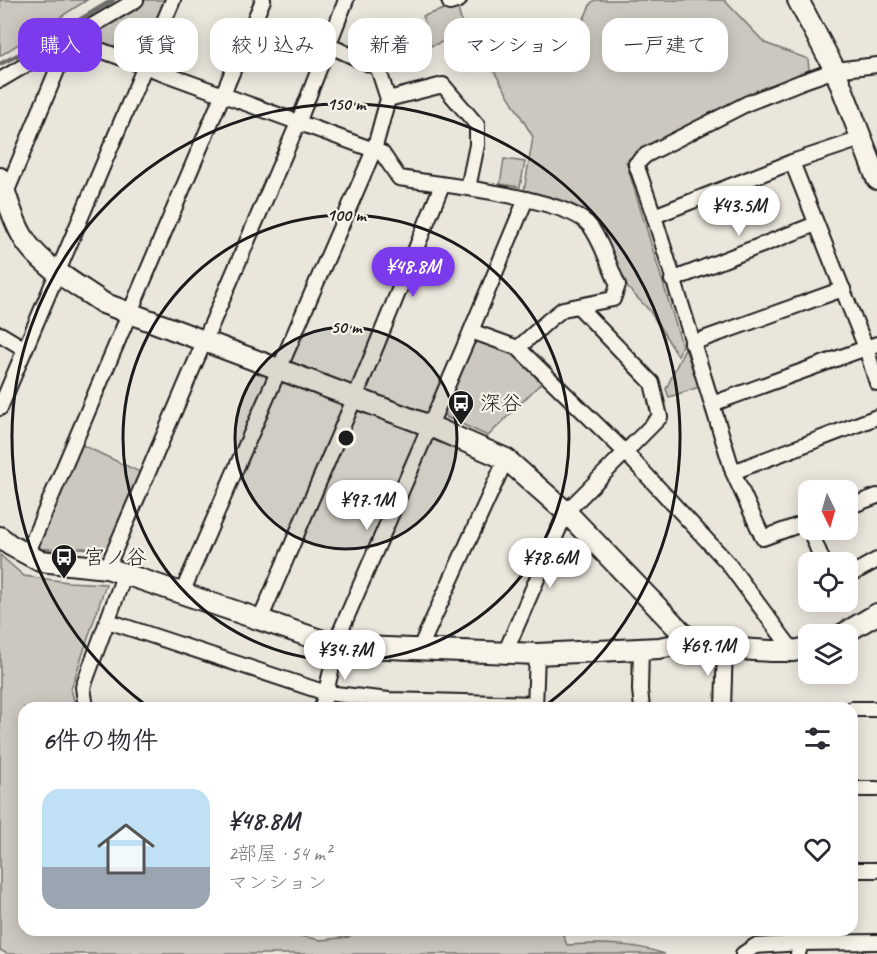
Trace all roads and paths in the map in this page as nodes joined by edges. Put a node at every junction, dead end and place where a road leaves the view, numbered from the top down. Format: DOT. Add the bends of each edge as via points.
graph roads {
  1 [pos="136,0"];
  2 [pos="173,0"];
  3 [pos="263,0"];
  4 [pos="346,0"];
  5 [pos="449,0"];
  6 [pos="459,0"];
  7 [pos="798,0"];
  8 [pos="165,18"];
  9 [pos="102,20"];
  10 [pos="336,25"];
  11 [pos="336,49"];
  12 [pos="877,65"];
  13 [pos="18,69"];
  14 [pos="835,70"];
  15 [pos="55,72"];
  16 [pos="141,72"];
  17 [pos="160,72"];
  18 [pos="318,72"];
  19 [pos="0,80"];
  20 [pos="222,95"];
  21 [pos="388,99"];
  22 [pos="298,123"];
  23 [pos="861,139"];
  24 [pos="374,150"];
  25 [pos="792,162"];
  26 [pos="877,179"];
  27 [pos="442,185"];
  28 [pos="468,188"];
  29 [pos="2,189"];
  30 [pos="526,200"];
  31 [pos="654,216"];
  32 [pos="816,224"];
  33 [pos="57,271"];
  34 [pos="672,280"];
  35 [pos="843,289"];
  36 [pos="579,307"];
  37 [pos="129,313"];
  38 [pos="471,331"];
  39 [pos="0,334"];
  40 [pos="205,342"];
  41 [pos="692,343"];
  42 [pos="872,346"];
  43 [pos="518,348"];
  44 [pos="25,349"];
  45 [pos="279,370"];
  46 [pos="877,383"];
  47 [pos="355,398"];
  48 [pos="712,404"];
  49 [pos="0,408"];
  50 [pos="877,417"];
  51 [pos="430,426"];
  52 [pos="625,452"];
  53 [pos="506,459"];
  54 [pos="733,472"];
  55 [pos="877,496"];
  56 [pos="858,503"];
  57 [pos="566,512"];
  58 [pos="798,528"];
  59 [pos="0,537"];
  60 [pos="27,554"];
  61 [pos="877,560"];
  62 [pos="858,570"];
  63 [pos="116,571"];
  64 [pos="182,593"];
  65 [pos="877,614"];
  66 [pos="260,620"];
  67 [pos="108,621"];
  68 [pos="858,625"];
  69 [pos="691,642"];
  70 [pos="338,646"];
  71 [pos="798,646"];
  72 [pos="725,647"];
  73 [pos="641,649"];
  74 [pos="419,650"];
  75 [pos="798,650"];
  76 [pos="506,653"];
  77 [pos="537,654"];
  78 [pos="326,693"];
  79 [pos="86,702"];
  80 [pos="324,702"];
  81 [pos="438,702"];
  82 [pos="535,702"];
  83 [pos="641,702"];
  84 [pos="723,702"];
  85 [pos="858,709"];
  86 [pos="877,709"];
  87 [pos="858,789"];
  88 [pos="877,789"];
  89 [pos="858,870"];
  90 [pos="877,870"];
  91 [pos="877,942"];
  92 [pos="799,948"];
  93 [pos="743,954"];
  1 -- 9 [label="street"];
  2 -- 8 [label="street"];
  3 -- 20 [label="street"];
  4 -- 10 [label="street"];
  5 -- 6 [label="street"];
  7 -- 14 [label="street"];
  11 -- 21 [label="street" via="378,68"];
  12 -- 14 [label="street"];
  13 -- 19 [label="street"];
  14 -- 23 [label="street"];
  14 -- 31 [label="street" via="748,103 646,155 636,164"];
  15 -- 29 [label="street"];
  16 -- 33 [label="street"];
  17 -- 20 [label="street"];
  18 -- 22 [label="street"];
  20 -- 22 [label="street"];
  20 -- 37 [label="street"];
  21 -- 24 [label="street"];
  21 -- 28 [label="street" via="443,85 477,125"];
  22 -- 24 [label="street"];
  22 -- 40 [label="street"];
  23 -- 25 [label="street"];
  23 -- 26 [label="street"];
  24 -- 27 [label="street" via="382,153 399,178"];
  24 -- 45 [label="street"];
  25 -- 31 [label="street"];
  25 -- 32 [label="street"];
  27 -- 28 [label="street"];
  27 -- 47 [label="street"];
  28 -- 30 [label="street"];
  29 -- 33 [label="street" via="22,236"];
  30 -- 36 [label="street" via="576,214 591,226 618,285 613,299"];
  30 -- 38 [label="street"];
  31 -- 34 [label="street"];
  32 -- 34 [label="street"];
  32 -- 35 [label="street"];
  33 -- 37 [label="street" via="103,303"];
  33 -- 44 [label="street"];
  34 -- 41 [label="street"];
  35 -- 41 [label="street"];
  35 -- 42 [label="street"];
  36 -- 43 [label="street" via="563,309"];
  36 -- 52 [label="street" via="652,383 660,417"];
  37 -- 40 [label="street"];
  37 -- 60 [label="street"];
  38 -- 43 [label="street"];
  38 -- 51 [label="street"];
  39 -- 44 [label="street"];
  40 -- 45 [label="street"];
  40 -- 63 [label="street"];
  41 -- 48 [label="street"];
  42 -- 46 [label="street"];
  42 -- 48 [label="street"];
  43 -- 52 [label="street"];
  44 -- 49 [label="street"];
  45 -- 47 [label="street"];
  45 -- 64 [label="street"];
  47 -- 51 [label="street"];
  47 -- 66 [label="street"];
  48 -- 54 [label="street"];
  50 -- 54 [label="street"];
  51 -- 53 [label="street"];
  51 -- 70 [label="street" via="341,630"];
  52 -- 57 [label="street"];
  52 -- 71 [label="street" via="727,562"];
  53 -- 57 [label="street"];
  53 -- 74 [label="street"];
  54 -- 58 [label="street" via="763,538"];
  55 -- 56 [label="street"];
  57 -- 69 [label="street"];
  57 -- 76 [label="street"];
  59 -- 60 [label="street"];
  60 -- 63 [label="street" via="40,561"];
  61 -- 62 [label="street"];
  63 -- 64 [label="street"];
  63 -- 67 [label="street"];
  64 -- 66 [label="street"];
  65 -- 68 [label="street"];
  66 -- 70 [label="street"];
  67 -- 78 [label="street"];
  67 -- 79 [label="street" via="83,687"];
  69 -- 72 [label="street"];
  69 -- 73 [label="street"];
  70 -- 74 [label="street"];
  70 -- 78 [label="street"];
  72 -- 75 [label="street"];
  72 -- 84 [label="street"];
  73 -- 77 [label="street"];
  73 -- 83 [label="street"];
  74 -- 76 [label="street"];
  76 -- 77 [label="street"];
  77 -- 82 [label="street"];
  78 -- 80 [label="street"];
  78 -- 81 [label="street"];
  85 -- 86 [label="street"];
  87 -- 88 [label="street"];
  89 -- 90 [label="street"];
  91 -- 92 [label="street"];
  92 -- 93 [label="street" via="755,946"];
}
